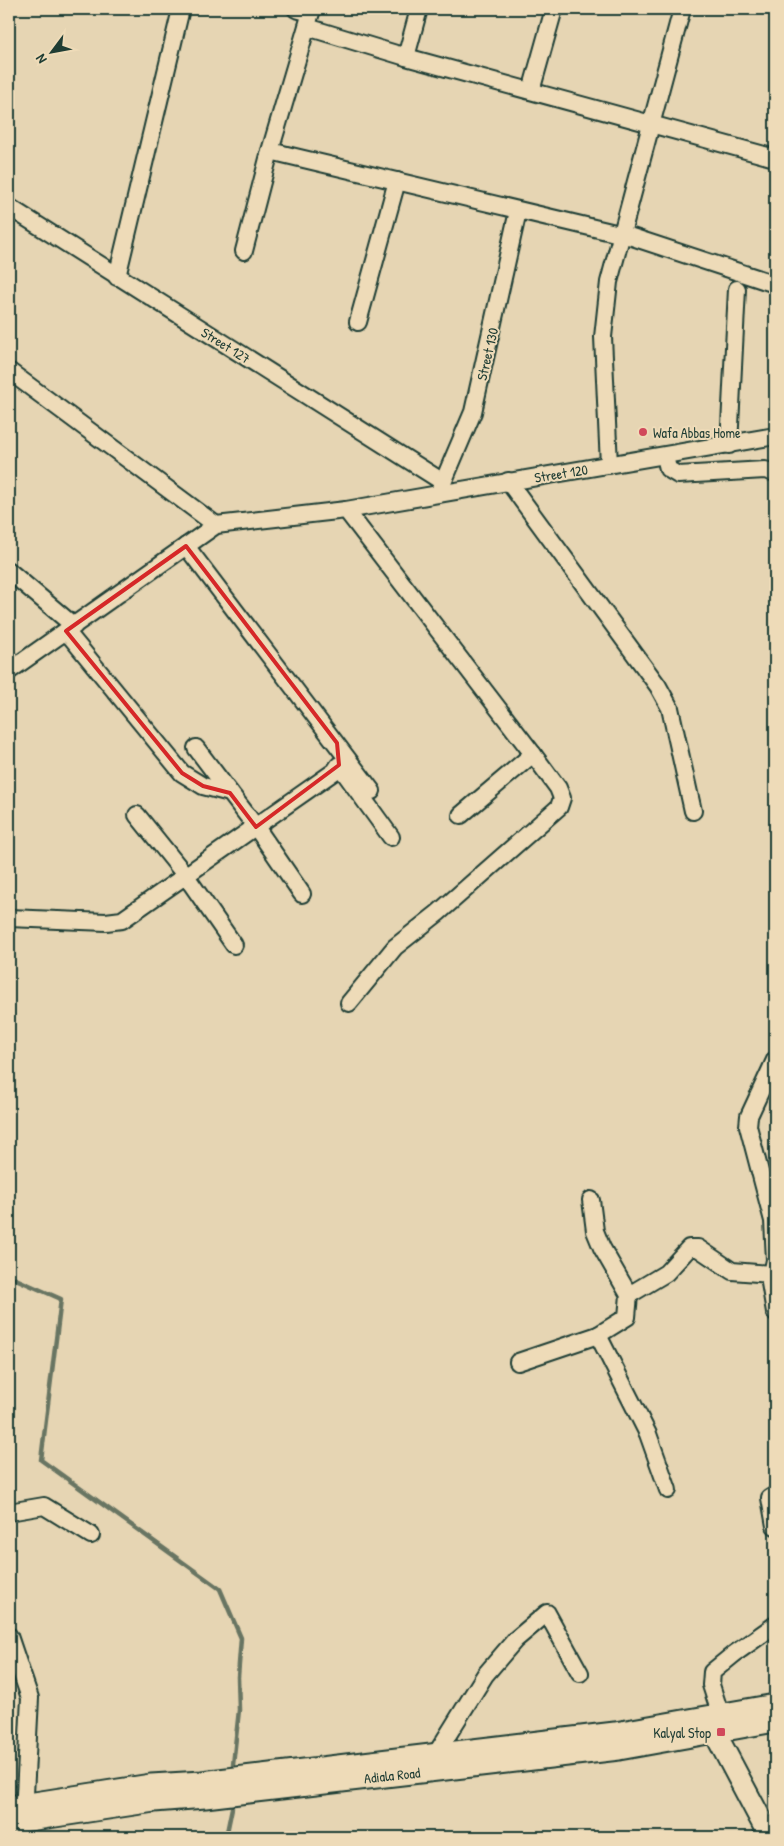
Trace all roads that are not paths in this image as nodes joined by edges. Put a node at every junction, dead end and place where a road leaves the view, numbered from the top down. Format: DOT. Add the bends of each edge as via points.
graph roads {
  1 [pos="181,9"];
  2 [pos="419,9"];
  3 [pos="554,9"];
  4 [pos="682,9"];
  5 [pos="307,14"];
  6 [pos="406,58"];
  7 [pos="530,91"];
  8 [pos="652,124"];
  9 [pos="270,151"];
  10 [pos="775,158"];
  11 [pos="397,181"];
  12 [pos="9,208"];
  13 [pos="518,211"];
  14 [pos="623,235"];
  15 [pos="244,251"];
  16 [pos="117,277"];
  17 [pos="775,284"];
  18 [pos="737,289"];
  19 [pos="358,322"];
  20 [pos="9,371"];
  21 [pos="775,436"];
  22 [pos="729,445"];
  23 [pos="665,456"];
  24 [pos="608,465"];
  25 [pos="775,473"];
  26 [pos="508,481"];
  27 [pos="441,487"];
  28 [pos="346,510"];
  29 [pos="216,525"];
  30 [pos="186,546"];
  31 [pos="9,571"];
  32 [pos="70,628"];
  33 [pos="9,671"];
  34 [pos="337,743"];
  35 [pos="196,748"];
  36 [pos="533,754"];
  37 [pos="339,765"];
  38 [pos="372,792"];
  39 [pos="230,793"];
  40 [pos="693,811"];
  41 [pos="137,815"];
  42 [pos="461,815"];
  43 [pos="256,827"];
  44 [pos="391,837"];
  45 [pos="186,876"];
  46 [pos="302,894"];
  47 [pos="9,918"];
  48 [pos="234,945"];
  49 [pos="349,1003"];
  50 [pos="775,1060"];
  51 [pos="591,1200"];
  52 [pos="771,1274"];
  53 [pos="629,1295"];
  54 [pos="775,1312"];
  55 [pos="598,1335"];
  56 [pos="518,1362"];
  57 [pos="668,1490"];
  58 [pos="775,1495"];
  59 [pos="9,1512"];
  60 [pos="775,1526"];
  61 [pos="91,1535"];
  62 [pos="775,1625"];
  63 [pos="9,1636"];
  64 [pos="580,1673"];
  65 [pos="775,1705"];
  66 [pos="775,1721"];
  67 [pos="715,1722"];
  68 [pos="436,1754"];
  69 [pos="16,1814"];
  70 [pos="770,1837"];
  1 -- 16 [label="street"];
  2 -- 6 [label="street"];
  3 -- 7 [label="street"];
  4 -- 8 [label="street"];
  5 -- 6 [label="street"];
  5 -- 9 [label="street"];
  6 -- 7 [label="street"];
  7 -- 8 [label="street"];
  8 -- 10 [label="street"];
  8 -- 14 [label="street"];
  9 -- 11 [label="street"];
  9 -- 15 [label="street"];
  11 -- 13 [label="street"];
  11 -- 19 [label="street"];
  12 -- 16 [label="street, Street 127"];
  13 -- 14 [label="street"];
  13 -- 27 [label="street, Street 130" via="473,412"];
  14 -- 17 [label="street"];
  14 -- 24 [label="street" via="609,282 603,337"];
  16 -- 27 [label="street, Street 127"];
  18 -- 22 [label="street"];
  20 -- 29 [label="street"];
  21 -- 22 [label="street, Street 120"];
  22 -- 23 [label="street, Street 120"];
  23 -- 24 [label="street, Street 120"];
  23 -- 25 [label="street" via="668,469 678,476 765,470"];
  24 -- 26 [label="street, Street 120"];
  26 -- 27 [label="street, Street 120"];
  26 -- 40 [label="street" via="658,686 670,708"];
  27 -- 28 [label="street, Street 120"];
  28 -- 29 [label="street, Street 120"];
  28 -- 36 [label="street"];
  29 -- 30 [label="street"];
  30 -- 32 [label="street"];
  30 -- 34 [label="street"];
  31 -- 32 [label="street"];
  32 -- 33 [label="street"];
  32 -- 39 [label="street" via="182,773 203,786"];
  34 -- 37 [label="street"];
  34 -- 38 [label="street"];
  35 -- 39 [label="street"];
  36 -- 42 [label="street"];
  36 -- 49 [label="street" via="558,788 562,798 559,807 395,948"];
  37 -- 43 [label="street"];
  37 -- 44 [label="street"];
  39 -- 43 [label="street"];
  41 -- 45 [label="street"];
  43 -- 45 [label="street"];
  43 -- 46 [label="street"];
  45 -- 47 [label="street" via="122,920"];
  45 -- 48 [label="street"];
  50 -- 52 [label="street" via="749,1116 748,1126 773,1220"];
  51 -- 53 [label="street" via="602,1248"];
  52 -- 53 [label="street" via="732,1271 698,1248 689,1248 666,1273"];
  52 -- 54 [label="street"];
  53 -- 55 [label="street" via="627,1317"];
  55 -- 56 [label="street"];
  55 -- 57 [label="street" via="648,1434"];
  58 -- 60 [label="street" via="769,1502"];
  59 -- 61 [label="street" via="44,1506"];
  62 -- 67 [label="street" via="712,1672"];
  63 -- 69 [label="street" via="30,1698"];
  64 -- 68 [label="street" via="547,1613 515,1640 485,1675"];
  65 -- 67 [label="main road, Adiala Road"];
  66 -- 67 [label="main road, Adiala Road"];
  67 -- 68 [label="main road, Adiala Road"];
  67 -- 69 [label="main road, Adiala Road" via="600,1751 205,1797"];
  67 -- 70 [label="main road"];
  68 -- 69 [label="main road, Adiala Road" via="202,1782 151,1785"];
}
